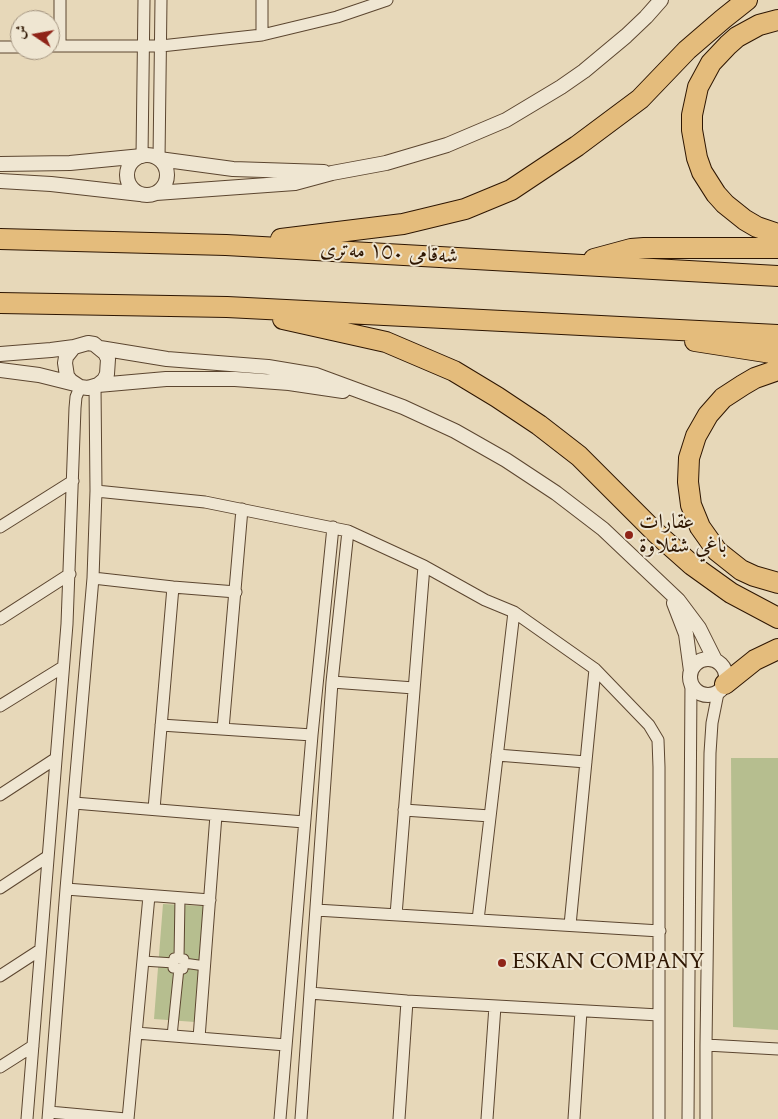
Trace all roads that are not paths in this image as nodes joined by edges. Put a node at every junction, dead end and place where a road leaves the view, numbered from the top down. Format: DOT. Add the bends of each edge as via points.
graph roads {
  1 [pos="144,0"];
  2 [pos="161,0"];
  3 [pos="262,0"];
  4 [pos="387,0"];
  5 [pos="661,0"];
  6 [pos="747,0"];
  7 [pos="361,5"];
  8 [pos="778,20"];
  9 [pos="262,35"];
  10 [pos="60,46"];
  11 [pos="144,46"];
  12 [pos="161,46"];
  13 [pos="142,156"];
  14 [pos="159,159"];
  15 [pos="0,164"];
  16 [pos="332,173"];
  17 [pos="0,181"];
  18 [pos="156,193"];
  19 [pos="140,194"];
  20 [pos="778,234"];
  21 [pos="0,239"];
  22 [pos="226,245"];
  23 [pos="778,248"];
  24 [pos="577,264"];
  25 [pos="778,276"];
  26 [pos="0,303"];
  27 [pos="228,307"];
  28 [pos="574,324"];
  29 [pos="778,335"];
  30 [pos="74,347"];
  31 [pos="100,348"];
  32 [pos="0,354"];
  33 [pos="778,354"];
  34 [pos="0,370"];
  35 [pos="778,370"];
  36 [pos="97,385"];
  37 [pos="78,386"];
  38 [pos="361,393"];
  39 [pos="73,481"];
  40 [pos="96,492"];
  41 [pos="242,509"];
  42 [pos="0,527"];
  43 [pos="333,527"];
  44 [pos="348,531"];
  45 [pos="424,566"];
  46 [pos="70,574"];
  47 [pos="93,578"];
  48 [pos="778,583"];
  49 [pos="173,587"];
  50 [pos="665,588"];
  51 [pos="236,592"];
  52 [pos="514,612"];
  53 [pos="778,618"];
  54 [pos="0,619"];
  55 [pos="778,650"];
  56 [pos="715,660"];
  57 [pos="63,667"];
  58 [pos="595,669"];
  59 [pos="691,677"];
  60 [pos="332,682"];
  61 [pos="414,688"];
  62 [pos="722,688"];
  63 [pos="0,706"];
  64 [pos="161,724"];
  65 [pos="223,729"];
  66 [pos="312,735"];
  67 [pos="497,755"];
  68 [pos="55,759"];
  69 [pos="586,762"];
  70 [pos="0,795"];
  71 [pos="74,803"];
  72 [pos="154,809"];
  73 [pos="404,810"];
  74 [pos="216,815"];
  75 [pos="490,816"];
  76 [pos="304,822"];
  77 [pos="47,857"];
  78 [pos="0,888"];
  79 [pos="66,889"];
  80 [pos="149,896"];
  81 [pos="180,898"];
  82 [pos="210,900"];
  83 [pos="316,910"];
  84 [pos="396,914"];
  85 [pos="478,920"];
  86 [pos="570,925"];
  87 [pos="660,931"];
  88 [pos="40,950"];
  89 [pos="143,960"];
  90 [pos="179,963"];
  91 [pos="205,966"];
  92 [pos="0,976"];
  93 [pos="310,993"];
  94 [pos="408,1001"];
  95 [pos="495,1006"];
  96 [pos="580,1010"];
  97 [pos="659,1015"];
  98 [pos="136,1033"];
  99 [pos="172,1036"];
  100 [pos="199,1038"];
  101 [pos="286,1045"];
  102 [pos="706,1045"];
  103 [pos="33,1046"];
  104 [pos="778,1049"];
  105 [pos="0,1066"];
  106 [pos="49,1116"];
  107 [pos="28,1119"];
  108 [pos="127,1119"];
  109 [pos="280,1119"];
  110 [pos="301,1119"];
  111 [pos="399,1119"];
  112 [pos="487,1119"];
  113 [pos="574,1119"];
  114 [pos="659,1119"];
  115 [pos="688,1119"];
  116 [pos="706,1119"];
  1 -- 11 [label="street"];
  2 -- 12 [label="street"];
  3 -- 9 [label="street"];
  4 -- 7 [label="street"];
  5 -- 16 [label="street" via="626,36 584,71 506,120 417,155"];
  6 -- 22 [label="highway" via="687,50 640,99 578,146 511,190 465,209 403,224"];
  7 -- 9 [label="street" via="312,24"];
  8 -- 20 [label="highway" via="759,25 737,37 711,63 696,94 692,130 702,172 716,194 734,213"];
  9 -- 12 [label="street"];
  10 -- 11 [label="street"];
  11 -- 12 [label="street"];
  11 -- 13 [label="street"];
  12 -- 14 [label="street"];
  13 -- 14 [label="street"];
  13 -- 15 [label="street" via="70,163"];
  13 -- 19 [label="street" via="132,163 128,174 131,186"];
  14 -- 16 [label="street" via="233,169"];
  14 -- 18 [label="street" via="166,168 167,180"];
  16 -- 18 [label="street" via="282,184"];
  17 -- 19 [label="street" via="61,184"];
  18 -- 19 [label="street"];
  21 -- 22 [label="highway, شەقامی ١٥٠ مەتری"];
  22 -- 24 [label="highway, شەقامی ١٥٠ مەتری"];
  23 -- 24 [label="highway" via="644,248"];
  24 -- 25 [label="highway, شەقامی ١٥٠ مەتری"];
  26 -- 27 [label="highway"];
  27 -- 28 [label="highway"];
  27 -- 53 [label="highway" via="386,342 454,371 511,406 579,456 692,565 731,593"];
  28 -- 29 [label="highway"];
  28 -- 33 [label="highway"];
  30 -- 31 [label="street" via="88,343"];
  30 -- 32 [label="street"];
  30 -- 37 [label="street" via="66,357 65,370"];
  31 -- 36 [label="street" via="109,367 104,380"];
  31 -- 38 [label="street" via="201,363 292,370 339,383"];
  34 -- 37 [label="street" via="39,375"];
  35 -- 48 [label="highway" via="742,385 724,398 708,416 696,436 688,482 700,527 717,551 741,570"];
  36 -- 37 [label="street" via="88,388"];
  36 -- 38 [label="street" via="158,379 235,379"];
  36 -- 40 [label="street"];
  37 -- 39 [label="street"];
  38 -- 50 [label="street" via="403,407 506,460 603,529"];
  39 -- 42 [label="street"];
  39 -- 46 [label="street"];
  40 -- 41 [label="street" via="205,502"];
  40 -- 47 [label="street"];
  41 -- 43 [label="street"];
  41 -- 51 [label="street"];
  43 -- 44 [label="street"];
  43 -- 66 [label="street"];
  44 -- 45 [label="street"];
  44 -- 60 [label="street"];
  45 -- 52 [label="street" via="485,600"];
  45 -- 61 [label="street"];
  46 -- 54 [label="street"];
  46 -- 57 [label="street"];
  47 -- 49 [label="street"];
  47 -- 71 [label="street"];
  49 -- 51 [label="street"];
  49 -- 64 [label="street"];
  50 -- 56 [label="street" via="689,614"];
  50 -- 59 [label="street" via="684,628"];
  51 -- 65 [label="street"];
  52 -- 58 [label="street"];
  52 -- 67 [label="street"];
  55 -- 62 [label="highway" via="755,660"];
  56 -- 59 [label="street" via="703,659 693,666"];
  56 -- 62 [label="street" via="724,668 726,678"];
  57 -- 63 [label="street"];
  57 -- 68 [label="street"];
  58 -- 69 [label="street"];
  58 -- 87 [label="street" via="649,725 658,740"];
  59 -- 62 [label="street" via="696,691 704,696"];
  59 -- 115 [label="street"];
  60 -- 61 [label="street"];
  60 -- 83 [label="street"];
  61 -- 73 [label="street"];
  62 -- 102 [label="street" via="712,723 710,753"];
  64 -- 65 [label="street"];
  64 -- 72 [label="street"];
  65 -- 66 [label="street"];
  66 -- 76 [label="street"];
  67 -- 69 [label="street"];
  67 -- 75 [label="street"];
  68 -- 70 [label="street"];
  68 -- 77 [label="street"];
  69 -- 86 [label="street"];
  71 -- 72 [label="street"];
  71 -- 79 [label="street"];
  72 -- 74 [label="street"];
  73 -- 75 [label="street"];
  73 -- 84 [label="street"];
  74 -- 76 [label="street"];
  74 -- 82 [label="street"];
  75 -- 85 [label="street"];
  76 -- 101 [label="street"];
  77 -- 78 [label="street"];
  77 -- 88 [label="street"];
  79 -- 80 [label="street"];
  79 -- 106 [label="street"];
  80 -- 81 [label="street"];
  80 -- 89 [label="street"];
  81 -- 82 [label="street"];
  81 -- 90 [label="street"];
  82 -- 91 [label="street"];
  83 -- 84 [label="street"];
  83 -- 93 [label="street"];
  84 -- 85 [label="street"];
  85 -- 86 [label="street"];
  86 -- 87 [label="street"];
  87 -- 97 [label="street"];
  88 -- 92 [label="street"];
  88 -- 103 [label="street"];
  89 -- 90 [label="street"];
  89 -- 98 [label="street"];
  90 -- 91 [label="street"];
  90 -- 99 [label="street"];
  91 -- 100 [label="street"];
  93 -- 94 [label="street"];
  93 -- 110 [label="street"];
  94 -- 95 [label="street"];
  94 -- 111 [label="street"];
  95 -- 96 [label="street"];
  95 -- 112 [label="street"];
  96 -- 97 [label="street"];
  96 -- 113 [label="street"];
  97 -- 114 [label="street"];
  98 -- 99 [label="street"];
  98 -- 108 [label="street"];
  99 -- 100 [label="street"];
  100 -- 101 [label="street"];
  101 -- 109 [label="street"];
  102 -- 104 [label="street"];
  102 -- 116 [label="street"];
  103 -- 105 [label="street"];
  103 -- 107 [label="street"];
  106 -- 108 [label="street"];
}
